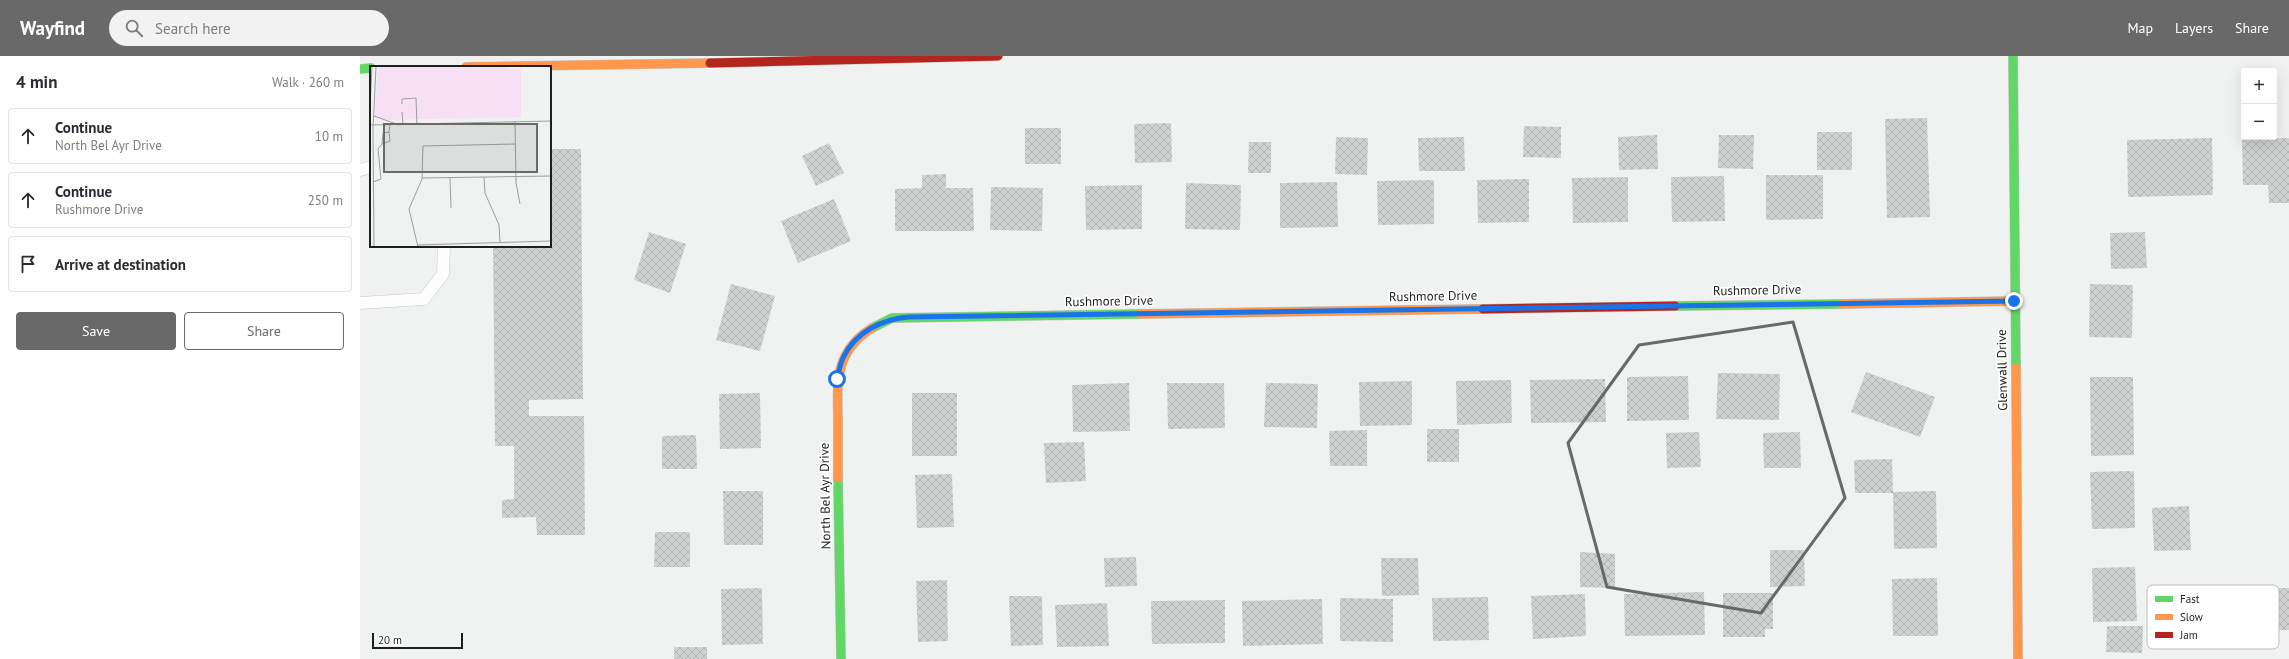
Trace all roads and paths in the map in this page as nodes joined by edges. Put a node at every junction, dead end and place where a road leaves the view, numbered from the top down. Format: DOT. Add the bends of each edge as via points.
graph roads {
  1 [pos="515,56"];
  2 [pos="998,56"];
  3 [pos="2013,56"];
  4 [pos="782,59"];
  5 [pos="598,60"];
  6 [pos="551,66"];
  7 [pos="554,66"];
  8 [pos="370,68"];
  9 [pos="360,69"];
  10 [pos="370,167"];
  11 [pos="360,170"];
  12 [pos="444,247"];
  13 [pos="2014,301"];
  14 [pos="360,303"];
  15 [pos="857,338"];
  16 [pos="841,659"];
  17 [pos="2018,659"];
  1 -- 7 [label="street"];
  2 -- 4 [label="street"];
  3 -- 13 [label="street, Glenwall Drive"];
  4 -- 5 [label="street"];
  5 -- 7 [label="street"];
  6 -- 7 [label="street"];
  8 -- 9 [label="street"];
  10 -- 11 [label="lane"];
  12 -- 14 [label="lane" via="443,274 424,299"];
  13 -- 15 [label="street, Rushmore Drive" via="909,317 892,318 882,322"];
  13 -- 17 [label="street, Glenwall Drive"];
  15 -- 16 [label="street, North Bel Ayr Drive" via="842,358 837,379"];
}
